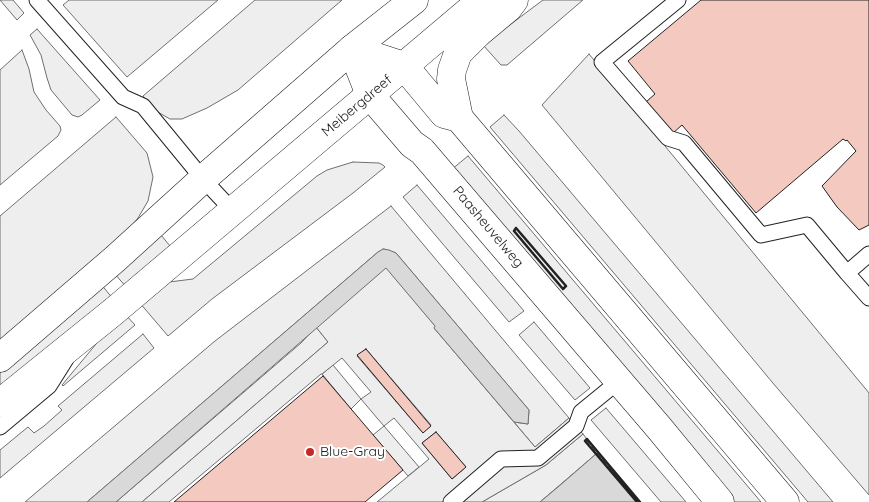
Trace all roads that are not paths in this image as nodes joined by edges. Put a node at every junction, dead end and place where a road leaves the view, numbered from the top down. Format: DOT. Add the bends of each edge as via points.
graph roads {
  1 [pos="37,0"];
  2 [pos="414,0"];
  3 [pos="482,0"];
  4 [pos="514,0"];
  5 [pos="678,0"];
  6 [pos="352,49"];
  7 [pos="404,66"];
  8 [pos="370,95"];
  9 [pos="459,118"];
  10 [pos="203,179"];
  11 [pos="232,210"];
  12 [pos="869,254"];
  13 [pos="847,273"];
  14 [pos="869,298"];
  15 [pos="78,340"];
  16 [pos="0,358"];
  17 [pos="619,381"];
  18 [pos="0,403"];
  19 [pos="0,426"];
  20 [pos="451,502"];
  21 [pos="720,502"];
  22 [pos="785,502"];
  1 -- 10 [label="lane" via="123,97 143,106"];
  2 -- 6 [label="street"];
  3 -- 7 [label="street, Meibergdreef"];
  4 -- 9 [label="street" via="458,53 451,79"];
  5 -- 13 [label="lane" via="602,62 668,138 684,143 761,235 807,225"];
  6 -- 7 [label="street"];
  6 -- 8 [label="street, Paasheuvelweg"];
  6 -- 10 [label="street"];
  7 -- 8 [label="street, Meibergdreef"];
  7 -- 9 [label="street" via="444,114"];
  8 -- 11 [label="street, Meibergdreef"];
  8 -- 17 [label="street, Paasheuvelweg"];
  9 -- 22 [label="street"];
  10 -- 11 [label="lane"];
  10 -- 16 [label="street"];
  11 -- 15 [label="street, Meibergdreef"];
  12 -- 13 [label="lane"];
  13 -- 14 [label="lane"];
  15 -- 18 [label="street, Meibergdreef"];
  15 -- 19 [label="lane" via="49,386"];
  17 -- 20 [label="lane" via="582,412 576,426 538,458 501,459"];
  17 -- 21 [label="street, Paasheuvelweg"];
}
